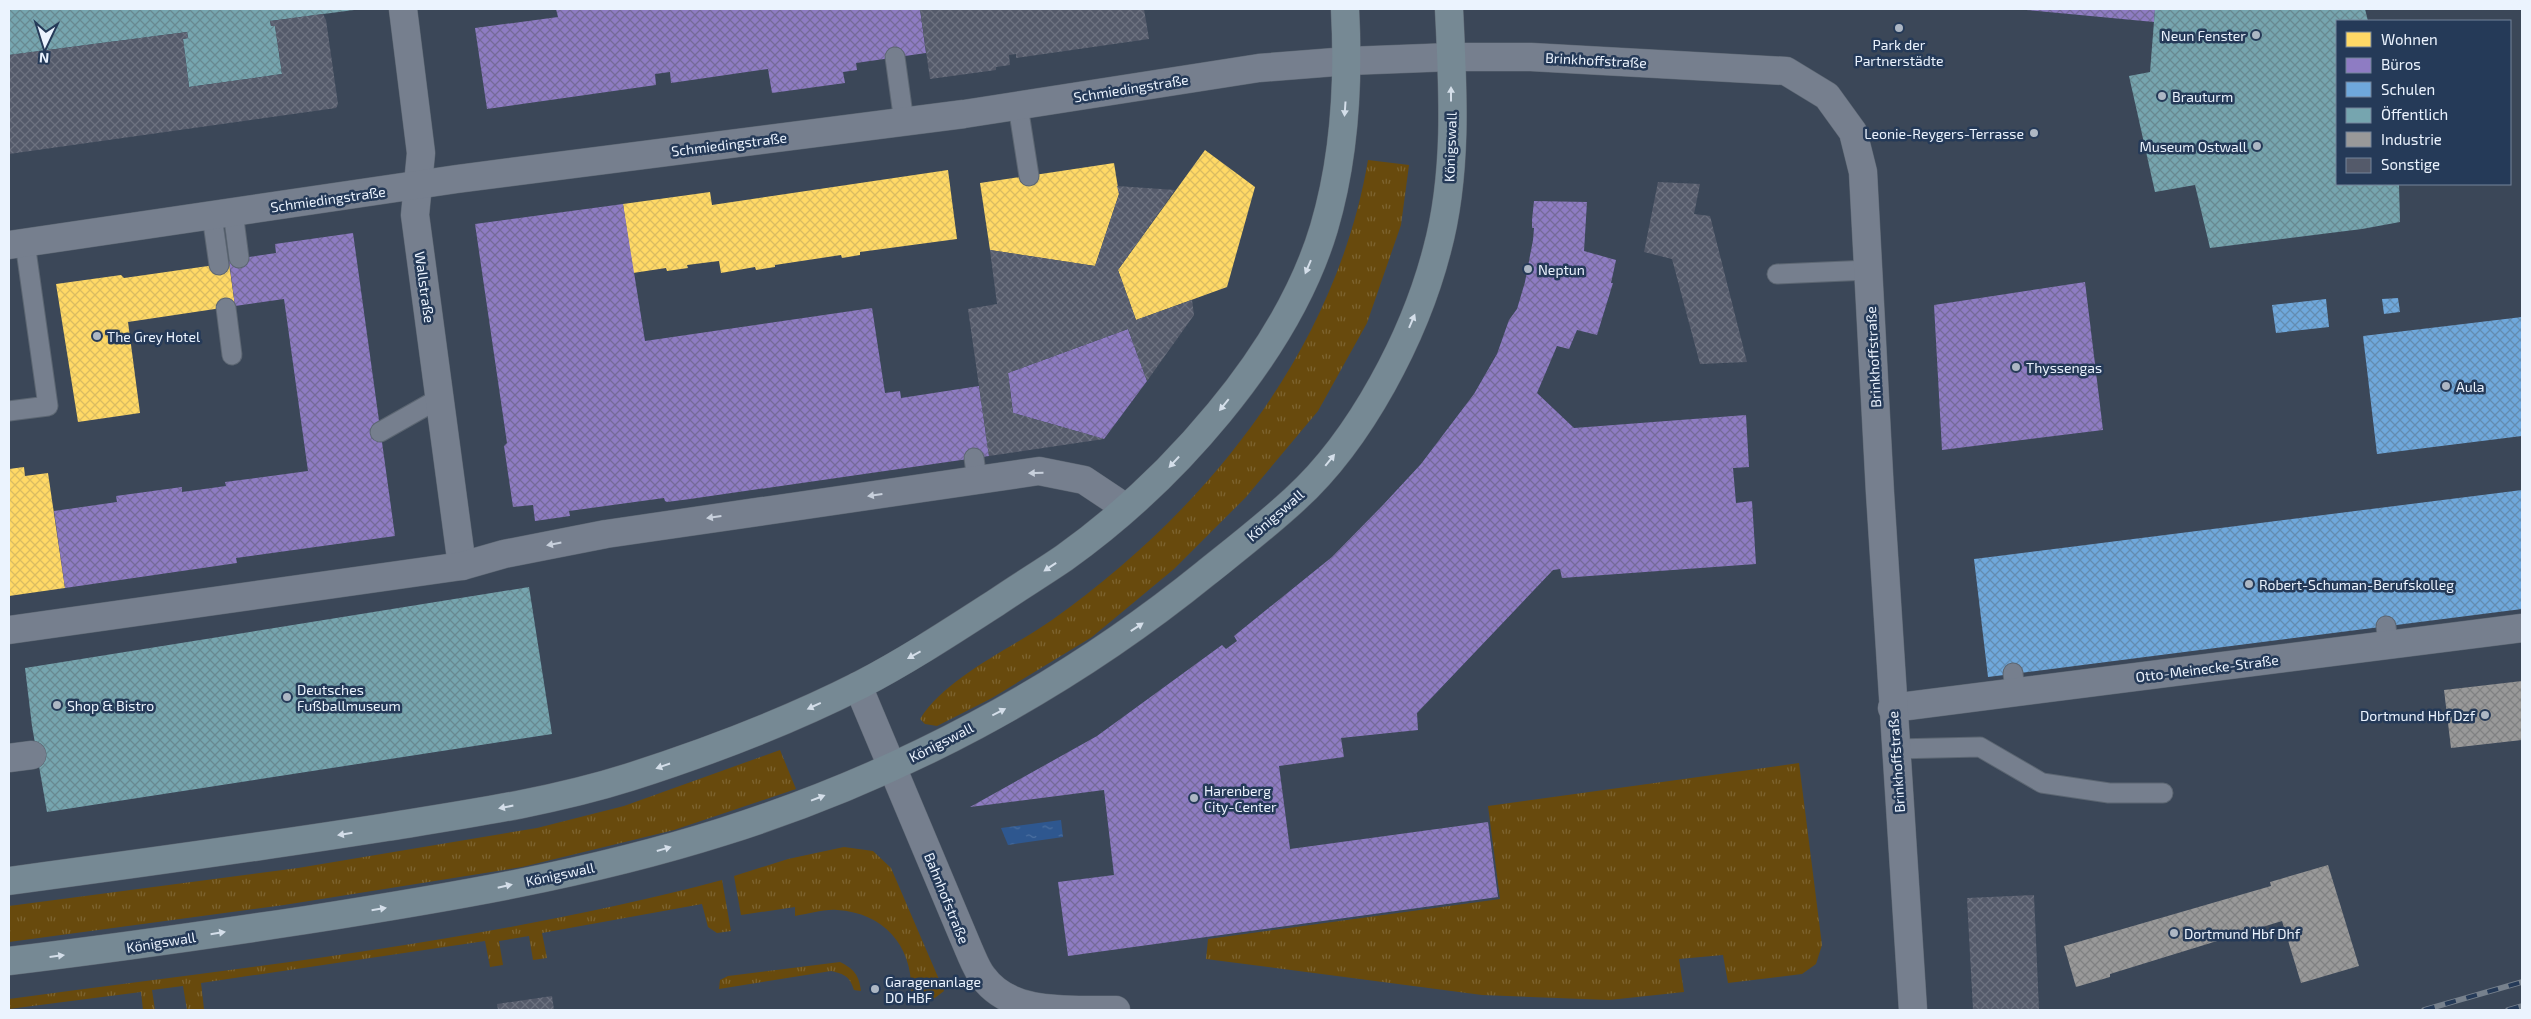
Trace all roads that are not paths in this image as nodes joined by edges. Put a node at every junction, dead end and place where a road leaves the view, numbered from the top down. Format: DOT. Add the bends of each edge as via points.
graph roads {
  1 [pos="403,9"];
  2 [pos="1345,9"];
  3 [pos="1449,9"];
  4 [pos="895,57"];
  5 [pos="1452,57"];
  6 [pos="1348,61"];
  7 [pos="1018,106"];
  8 [pos="904,122"];
  9 [pos="1029,176"];
  10 [pos="418,185"];
  11 [pos="223,214"];
  12 [pos="17,244"];
  13 [pos="239,258"];
  14 [pos="219,265"];
  15 [pos="1869,270"];
  16 [pos="1778,274"];
  17 [pos="226,308"];
  18 [pos="232,356"];
  19 [pos="440,398"];
  20 [pos="9,411"];
  21 [pos="380,432"];
  22 [pos="1126,508"];
  23 [pos="462,566"];
  24 [pos="2522,628"];
  25 [pos="9,630"];
  26 [pos="858,686"];
  27 [pos="1892,708"];
  28 [pos="1895,749"];
  29 [pos="894,767"];
  30 [pos="2163,793"];
  31 [pos="9,881"];
  32 [pos="9,961"];
  33 [pos="1116,1010"];
  34 [pos="1913,1010"];
  1 -- 10 [label="street, Wallstraße" via="421,153"];
  2 -- 6 [label="main road"];
  3 -- 5 [label="main road, Königswall"];
  4 -- 8 [label="lane"];
  5 -- 6 [label="street, Schmiedingstraße"];
  5 -- 15 [label="street, Brinkhoffstraße" via="1531,57 1786,71 1827,96 1853,132 1863,172"];
  29 -- 5 [label="main road, Königswall, one-way" via="1029,697 1148,619 1298,497 1346,440 1366,413 1390,369 1422,296 1438,249 1450,176"];
  6 -- 7 [label="street, Schmiedingstraße" via="1259,68"];
  6 -- 22 [label="main road, one-way" via="1343,131 1333,192 1323,232 1297,293 1276,332 1236,390 1167,469"];
  7 -- 8 [label="street, Schmiedingstraße"];
  7 -- 9 [label="lane"];
  8 -- 10 [label="street, Schmiedingstraße"];
  10 -- 11 [label="street, Schmiedingstraße"];
  10 -- 19 [label="street, Wallstraße" via="415,215"];
  11 -- 12 [label="street, Schmiedingstraße"];
  11 -- 13 [label="lane"];
  11 -- 14 [label="lane"];
  12 -- 20 [label="lane" via="48,406"];
  15 -- 16 [label="lane"];
  15 -- 27 [label="street, Brinkhoffstraße"];
  17 -- 18 [label="lane"];
  19 -- 21 [label="lane"];
  19 -- 23 [label="street, Wallstraße"];
  22 -- 23 [label="street, one-way" via="1084,480 1039,471 976,469 606,534 504,554"];
  22 -- 26 [label="main road, one-way" via="1066,556 926,649"];
  23 -- 25 [label="street"];
  24 -- 27 [label="street, Otto-Meinecke-Straße" via="2387,636 2014,683"];
  26 -- 29 [label="street, Bahnhofstraße"];
  26 -- 31 [label="main road, one-way" via="780,722 703,751 628,778 553,798 288,843"];
  27 -- 28 [label="street, Brinkhoffstraße"];
  28 -- 30 [label="lane" via="1980,748 2042,784 2109,793"];
  28 -- 34 [label="street, Brinkhoffstraße"];
  32 -- 29 [label="main road, Königswall, one-way" via="119,948 458,897 630,859 743,825"];
  29 -- 33 [label="street, Bahnhofstraße" via="983,978 1010,1001 1046,1009"];
}
